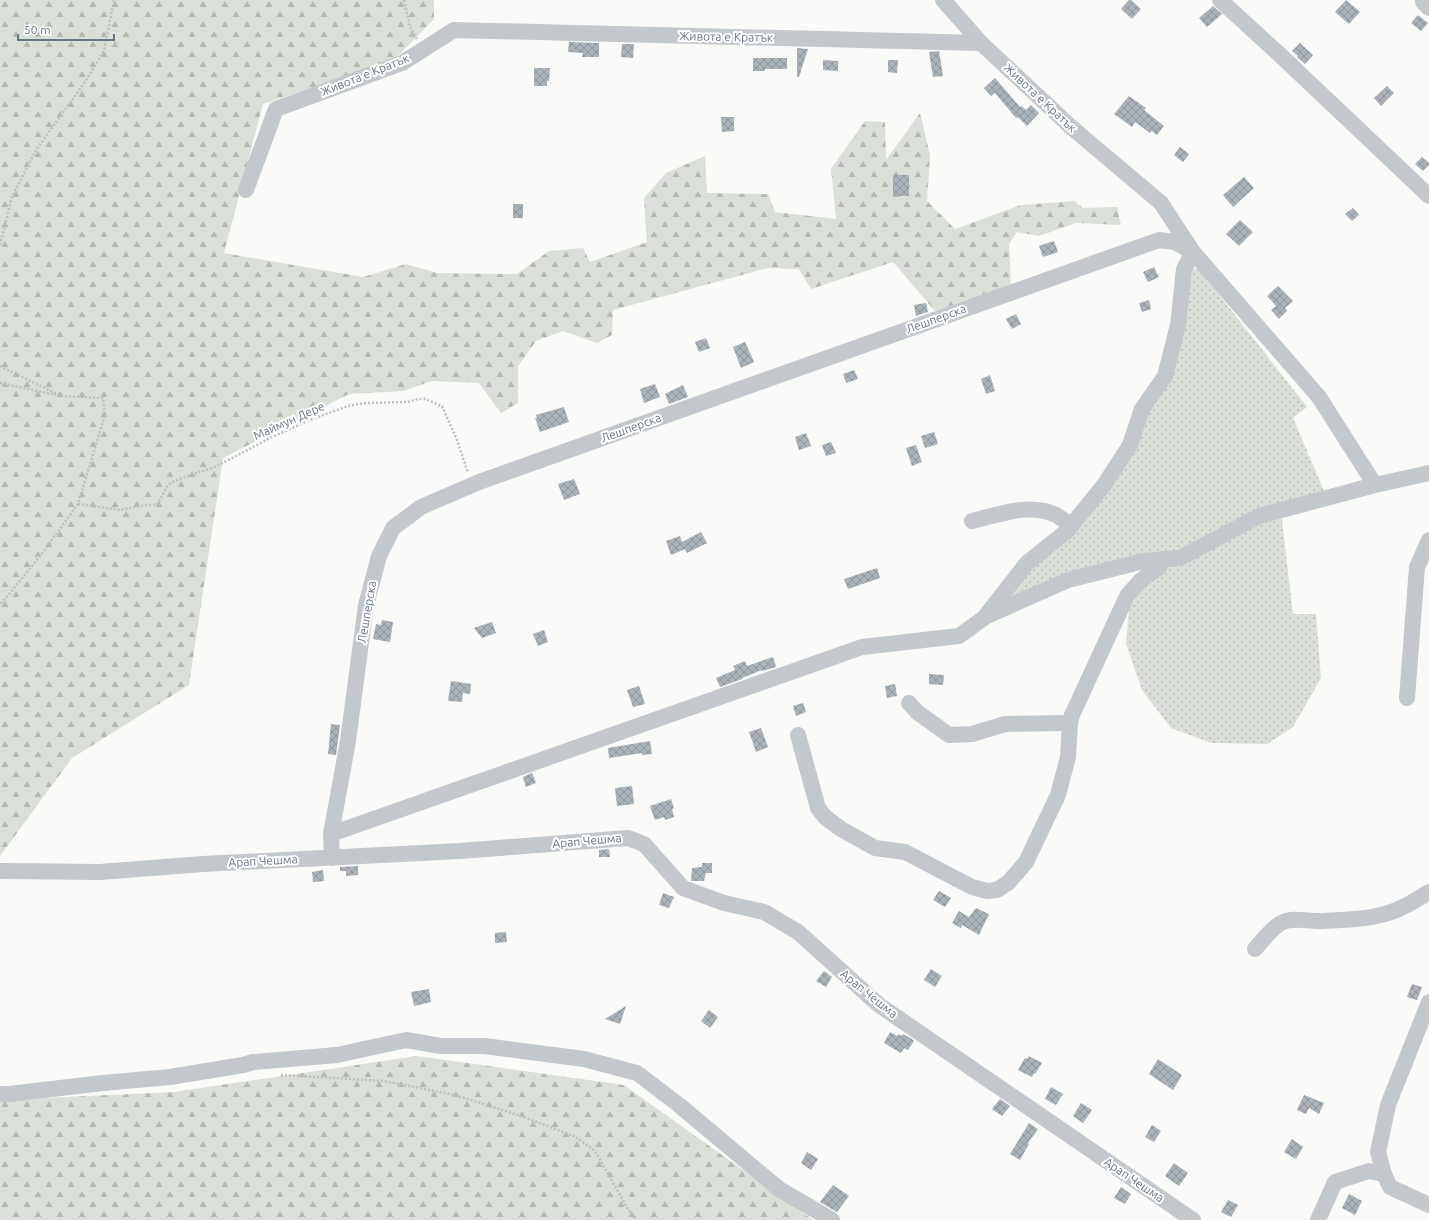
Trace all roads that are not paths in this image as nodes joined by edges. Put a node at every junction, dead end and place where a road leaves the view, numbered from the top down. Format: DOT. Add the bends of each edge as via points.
graph roads {
  1 [pos="943,0"];
  2 [pos="1220,0"];
  3 [pos="981,43"];
  4 [pos="246,190"];
  5 [pos="1429,196"];
  6 [pos="1193,252"];
  7 [pos="1429,473"];
  8 [pos="1375,485"];
  9 [pos="972,521"];
  10 [pos="1072,525"];
  11 [pos="1429,540"];
  12 [pos="1164,559"];
  13 [pos="984,618"];
  14 [pos="1408,698"];
  15 [pos="909,703"];
  16 [pos="1070,723"];
  17 [pos="798,735"];
  18 [pos="331,834"];
  19 [pos="332,858"];
  20 [pos="0,871"];
  21 [pos="1429,892"];
  22 [pos="1255,949"];
  23 [pos="1429,1002"];
  24 [pos="0,1094"];
  25 [pos="1384,1174"];
  26 [pos="1429,1205"];
  27 [pos="832,1220"];
  28 [pos="1193,1220"];
  29 [pos="1318,1220"];
  1 -- 3 [label="street"];
  2 -- 5 [label="street"];
  3 -- 4 [label="street, Живота е Кратък" via="454,30 402,63 276,109"];
  3 -- 6 [label="street, Живота е Кратък" via="1071,127 1160,203"];
  6 -- 8 [label="street" via="1319,397"];
  6 -- 10 [label="street" via="1184,269 1178,325 1165,376 1142,409 1130,445 1104,485"];
  6 -- 18 [label="street, Лешперска" via="1175,242 1160,240 472,485 421,507 393,528 379,556 366,605 348,740"];
  7 -- 8 [label="street"];
  8 -- 12 [label="street" via="1259,516 1180,558"];
  9 -- 10 [label="street" via="1035,509 1054,514"];
  10 -- 13 [label="street" via="1027,563"];
  11 -- 14 [label="street" via="1417,567"];
  12 -- 13 [label="street" via="1144,561 1068,580"];
  12 -- 16 [label="street" via="1158,568 1140,581 1127,596"];
  13 -- 18 [label="street" via="959,636 862,647"];
  15 -- 16 [label="street" via="948,735 972,734 1006,724"];
  16 -- 17 [label="street" via="1068,757 1058,795 1043,828 1026,862 1009,882 997,890 987,891 972,887 906,852 875,848 825,818 818,808"];
  18 -- 19 [label="street, Лешперска"];
  19 -- 20 [label="street, Арап Чешма" via="100,872"];
  19 -- 28 [label="street, Арап Чешма" via="628,838 644,844 683,888 724,903 764,912 798,932 879,1005"];
  21 -- 22 [label="street" via="1393,911 1358,919 1282,922"];
  23 -- 25 [label="street" via="1388,1105 1378,1152"];
  24 -- 27 [label="street" via="170,1077 253,1062 337,1055 406,1040 441,1046 484,1046 584,1059 637,1073 679,1104 779,1189"];
  25 -- 26 [label="street" via="1390,1187"];
  25 -- 29 [label="street" via="1369,1171 1335,1182"];
}
